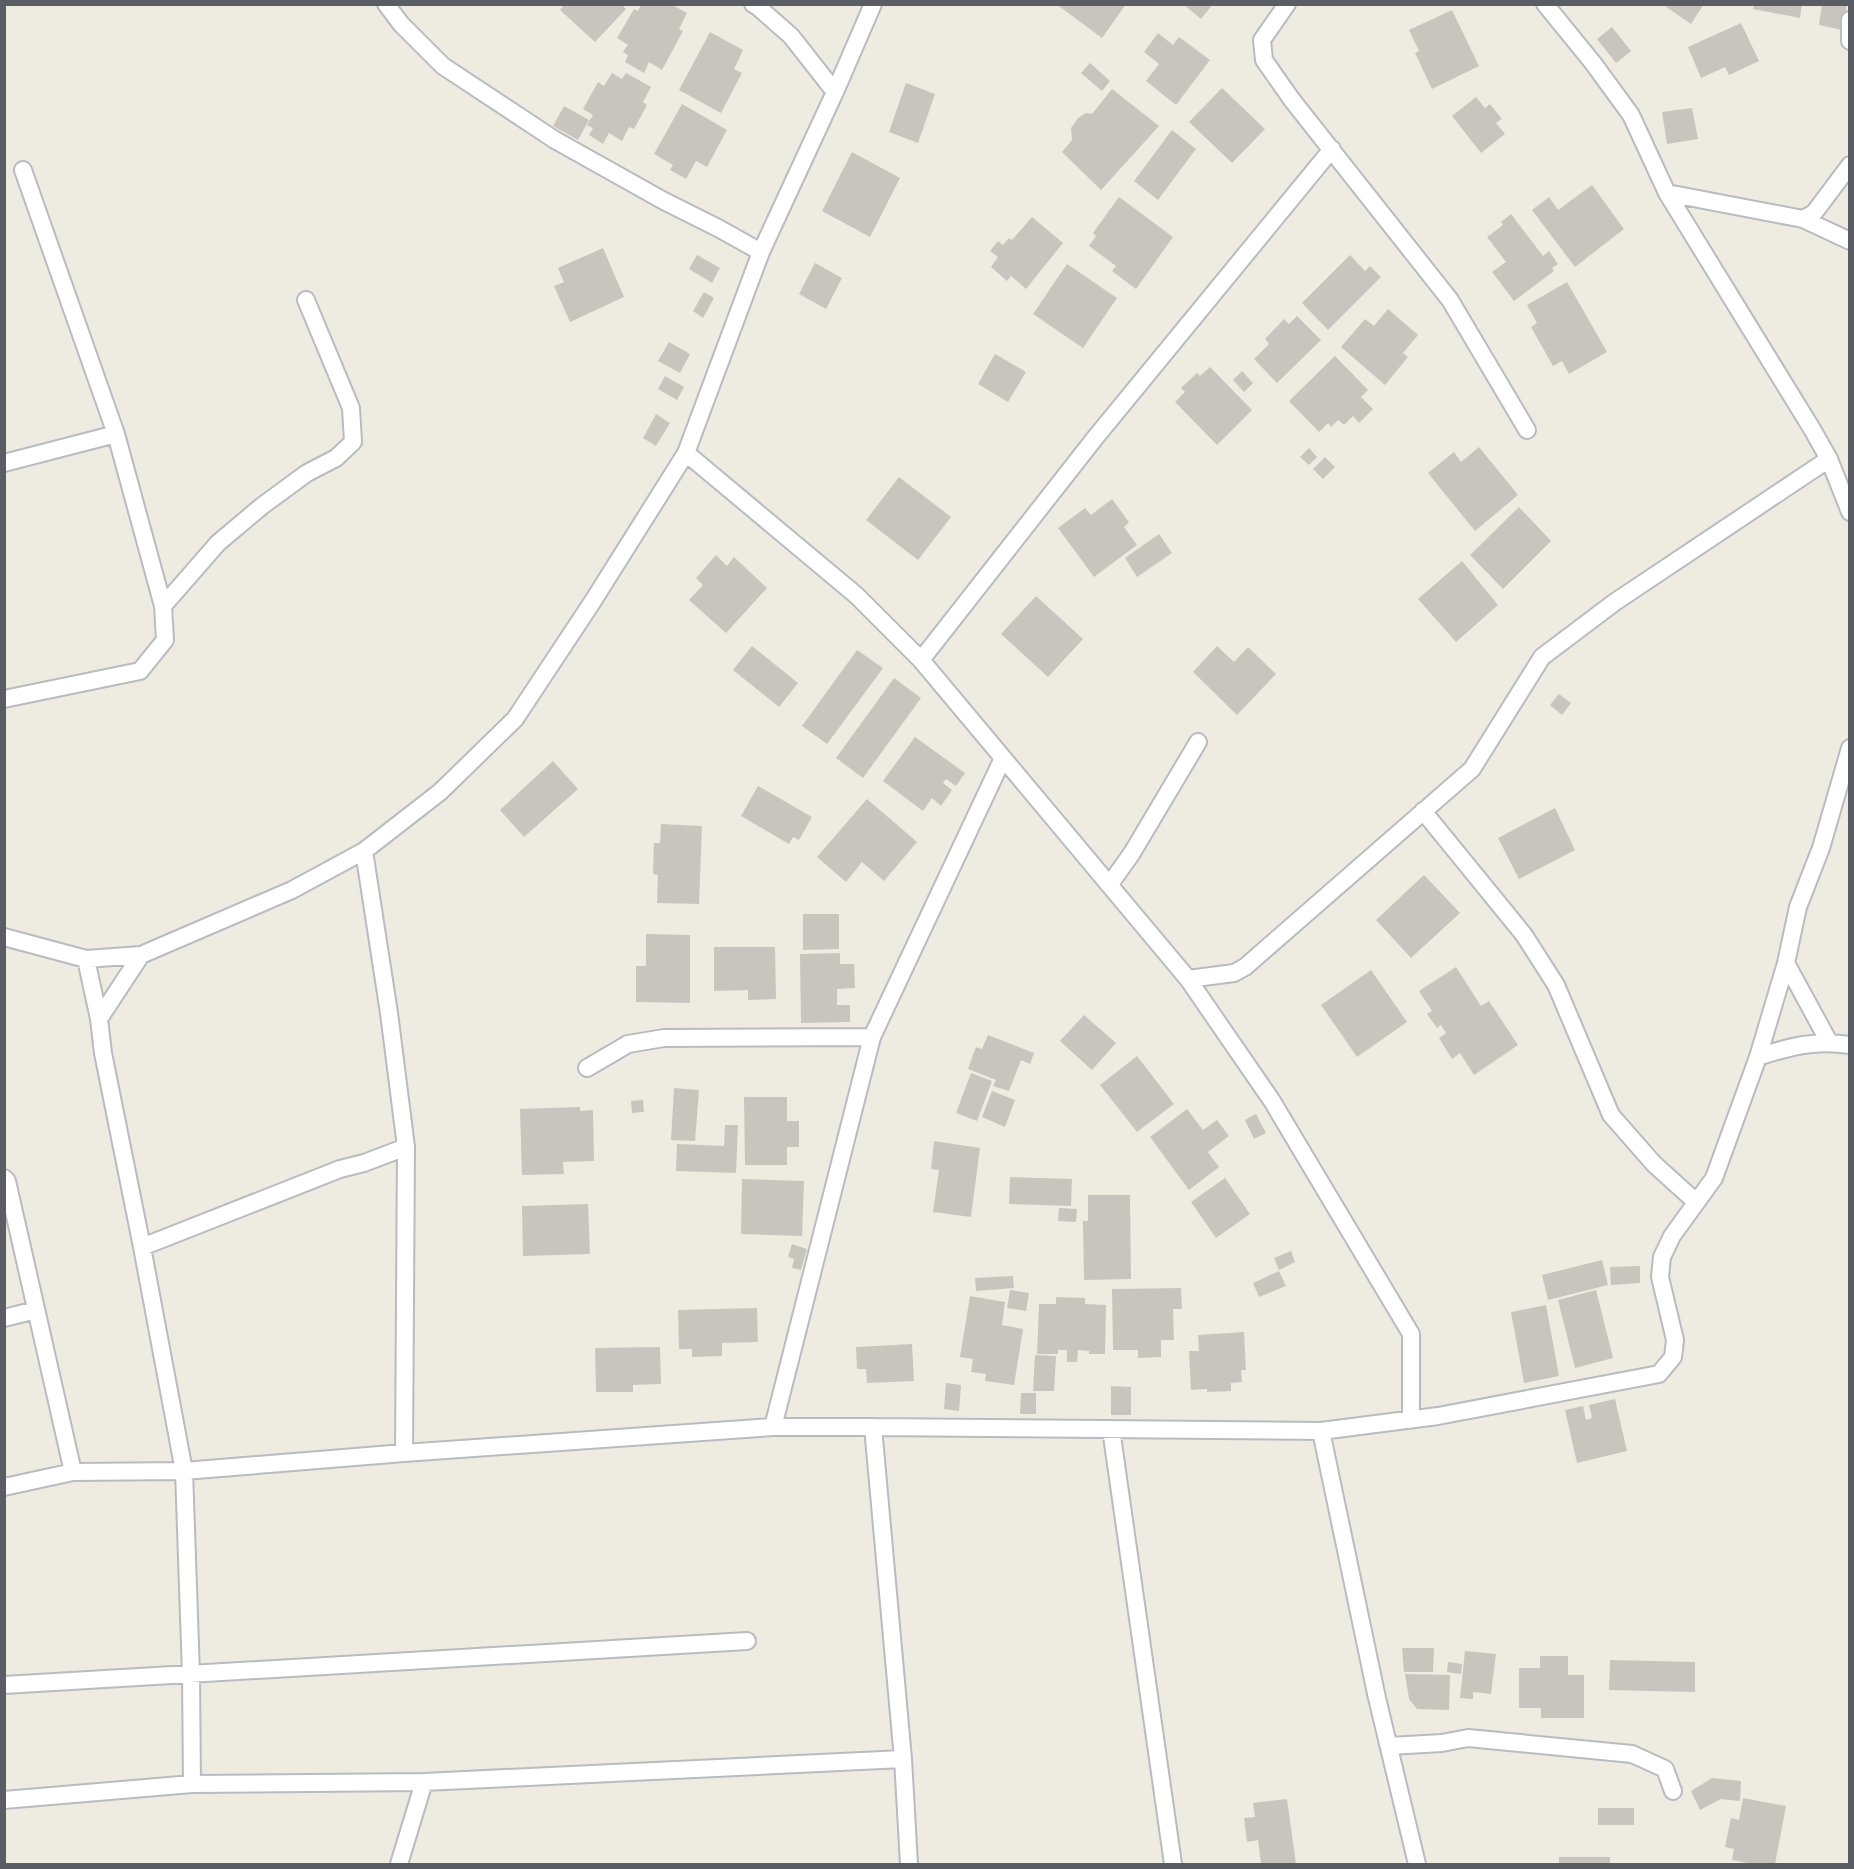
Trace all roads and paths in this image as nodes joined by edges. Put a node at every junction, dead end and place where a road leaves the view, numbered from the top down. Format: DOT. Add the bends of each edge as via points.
graph roads {
  1 [pos="386,4"];
  2 [pos="753,4"];
  3 [pos="873,4"];
  4 [pos="1287,4"];
  5 [pos="1545,4"];
  6 [pos="1850,20"];
  7 [pos="1850,41"];
  8 [pos="835,92"];
  9 [pos="1332,149"];
  10 [pos="1850,165"];
  11 [pos="23,170"];
  12 [pos="1667,193"];
  13 [pos="1803,219"];
  14 [pos="1850,241"];
  15 [pos="761,252"];
  16 [pos="306,300"];
  17 [pos="1527,430"];
  18 [pos="116,434"];
  19 [pos="686,453"];
  20 [pos="1828,459"];
  21 [pos="4,463"];
  22 [pos="1850,512"];
  23 [pos="163,606"];
  24 [pos="921,660"];
  25 [pos="4,699"];
  26 [pos="1197,742"];
  27 [pos="1850,748"];
  28 [pos="1003,758"];
  29 [pos="1423,811"];
  30 [pos="364,851"];
  31 [pos="1110,884"];
  32 [pos="4,937"];
  33 [pos="141,955"];
  34 [pos="86,959"];
  35 [pos="1786,963"];
  36 [pos="1188,979"];
  37 [pos="99,1019"];
  38 [pos="872,1037"];
  39 [pos="1828,1042"];
  40 [pos="1850,1045"];
  41 [pos="1758,1057"];
  42 [pos="587,1068"];
  43 [pos="406,1147"];
  44 [pos="4,1178"];
  45 [pos="1696,1202"];
  46 [pos="142,1247"];
  47 [pos="36,1310"];
  48 [pos="4,1318"];
  49 [pos="1411,1419"];
  50 [pos="873,1427"];
  51 [pos="773,1428"];
  52 [pos="1112,1429"];
  53 [pos="1321,1431"];
  54 [pos="404,1453"];
  55 [pos="73,1472"];
  56 [pos="184,1472"];
  57 [pos="4,1487"];
  58 [pos="747,1641"];
  59 [pos="191,1674"];
  60 [pos="4,1685"];
  61 [pos="1389,1746"];
  62 [pos="903,1759"];
  63 [pos="424,1782"];
  64 [pos="192,1784"];
  65 [pos="1673,1791"];
  66 [pos="4,1800"];
  67 [pos="399,1864"];
  68 [pos="909,1864"];
  69 [pos="1173,1864"];
  70 [pos="1417,1864"];
  1 -- 15 [label="street" via="443,66 555,140"];
  2 -- 8 [label="street" via="791,36"];
  3 -- 8 [label="street"];
  4 -- 9 [label="street" via="1262,40 1264,60"];
  5 -- 12 [label="street" via="1631,115"];
  6 -- 7 [label="street"];
  8 -- 15 [label="street"];
  9 -- 17 [label="street" via="1450,300"];
  9 -- 24 [label="street" via="1095,438"];
  10 -- 13 [label="street" via="1814,213"];
  11 -- 18 [label="street"];
  12 -- 13 [label="street"];
  12 -- 20 [label="street"];
  13 -- 14 [label="street"];
  15 -- 19 [label="street"];
  16 -- 23 [label="street" via="351,408 353,442 336,458 307,473 262,506 218,543"];
  18 -- 21 [label="street"];
  18 -- 23 [label="street"];
  19 -- 24 [label="street" via="856,595"];
  19 -- 30 [label="street" via="515,719 440,792"];
  20 -- 22 [label="street"];
  20 -- 29 [label="street" via="1615,602 1542,657 1472,769"];
  23 -- 25 [label="street" via="165,640 140,671"];
  24 -- 28 [label="street"];
  26 -- 31 [label="street"];
  27 -- 35 [label="street" via="1821,848 1798,907"];
  28 -- 31 [label="street"];
  28 -- 38 [label="street"];
  29 -- 36 [label="street" via="1245,967 1234,974"];
  29 -- 45 [label="street" via="1524,935 1556,985 1611,1115 1654,1164"];
  30 -- 33 [label="street" via="292,890"];
  30 -- 43 [label="street"];
  31 -- 36 [label="street"];
  32 -- 34 [label="street"];
  33 -- 34 [label="street"];
  33 -- 37 [label="street"];
  34 -- 37 [label="street"];
  35 -- 39 [label="street"];
  35 -- 41 [label="street"];
  36 -- 49 [label="street" via="1272,1101 1411,1334"];
  37 -- 46 [label="street"];
  38 -- 42 [label="street" via="664,1038 628,1044"];
  38 -- 51 [label="street"];
  39 -- 40 [label="street"];
  39 -- 41 [label="street" via="1793,1045"];
  41 -- 45 [label="street" via="1714,1178"];
  43 -- 46 [label="street"];
  43 -- 54 [label="street"];
  44 -- 47 [label="street"];
  45 -- 49 [label="street" via="1662,1257 1660,1277 1675,1340 1673,1358 1659,1374"];
  46 -- 56 [label="street"];
  47 -- 48 [label="street"];
  47 -- 55 [label="street"];
  49 -- 53 [label="street"];
  50 -- 51 [label="street"];
  50 -- 52 [label="street"];
  50 -- 62 [label="street"];
  51 -- 54 [label="street"];
  52 -- 53 [label="street"];
  52 -- 69 [label="street"];
  53 -- 61 [label="street"];
  54 -- 56 [label="street"];
  55 -- 56 [label="street"];
  55 -- 57 [label="street"];
  56 -- 59 [label="street"];
  58 -- 59 [label="street"];
  59 -- 60 [label="street"];
  59 -- 64 [label="street"];
  61 -- 65 [label="street" via="1468,1738 1632,1754 1665,1769"];
  61 -- 70 [label="street"];
  62 -- 63 [label="street"];
  62 -- 68 [label="street"];
  63 -- 64 [label="street"];
  63 -- 67 [label="street"];
  64 -- 66 [label="street"];
}
